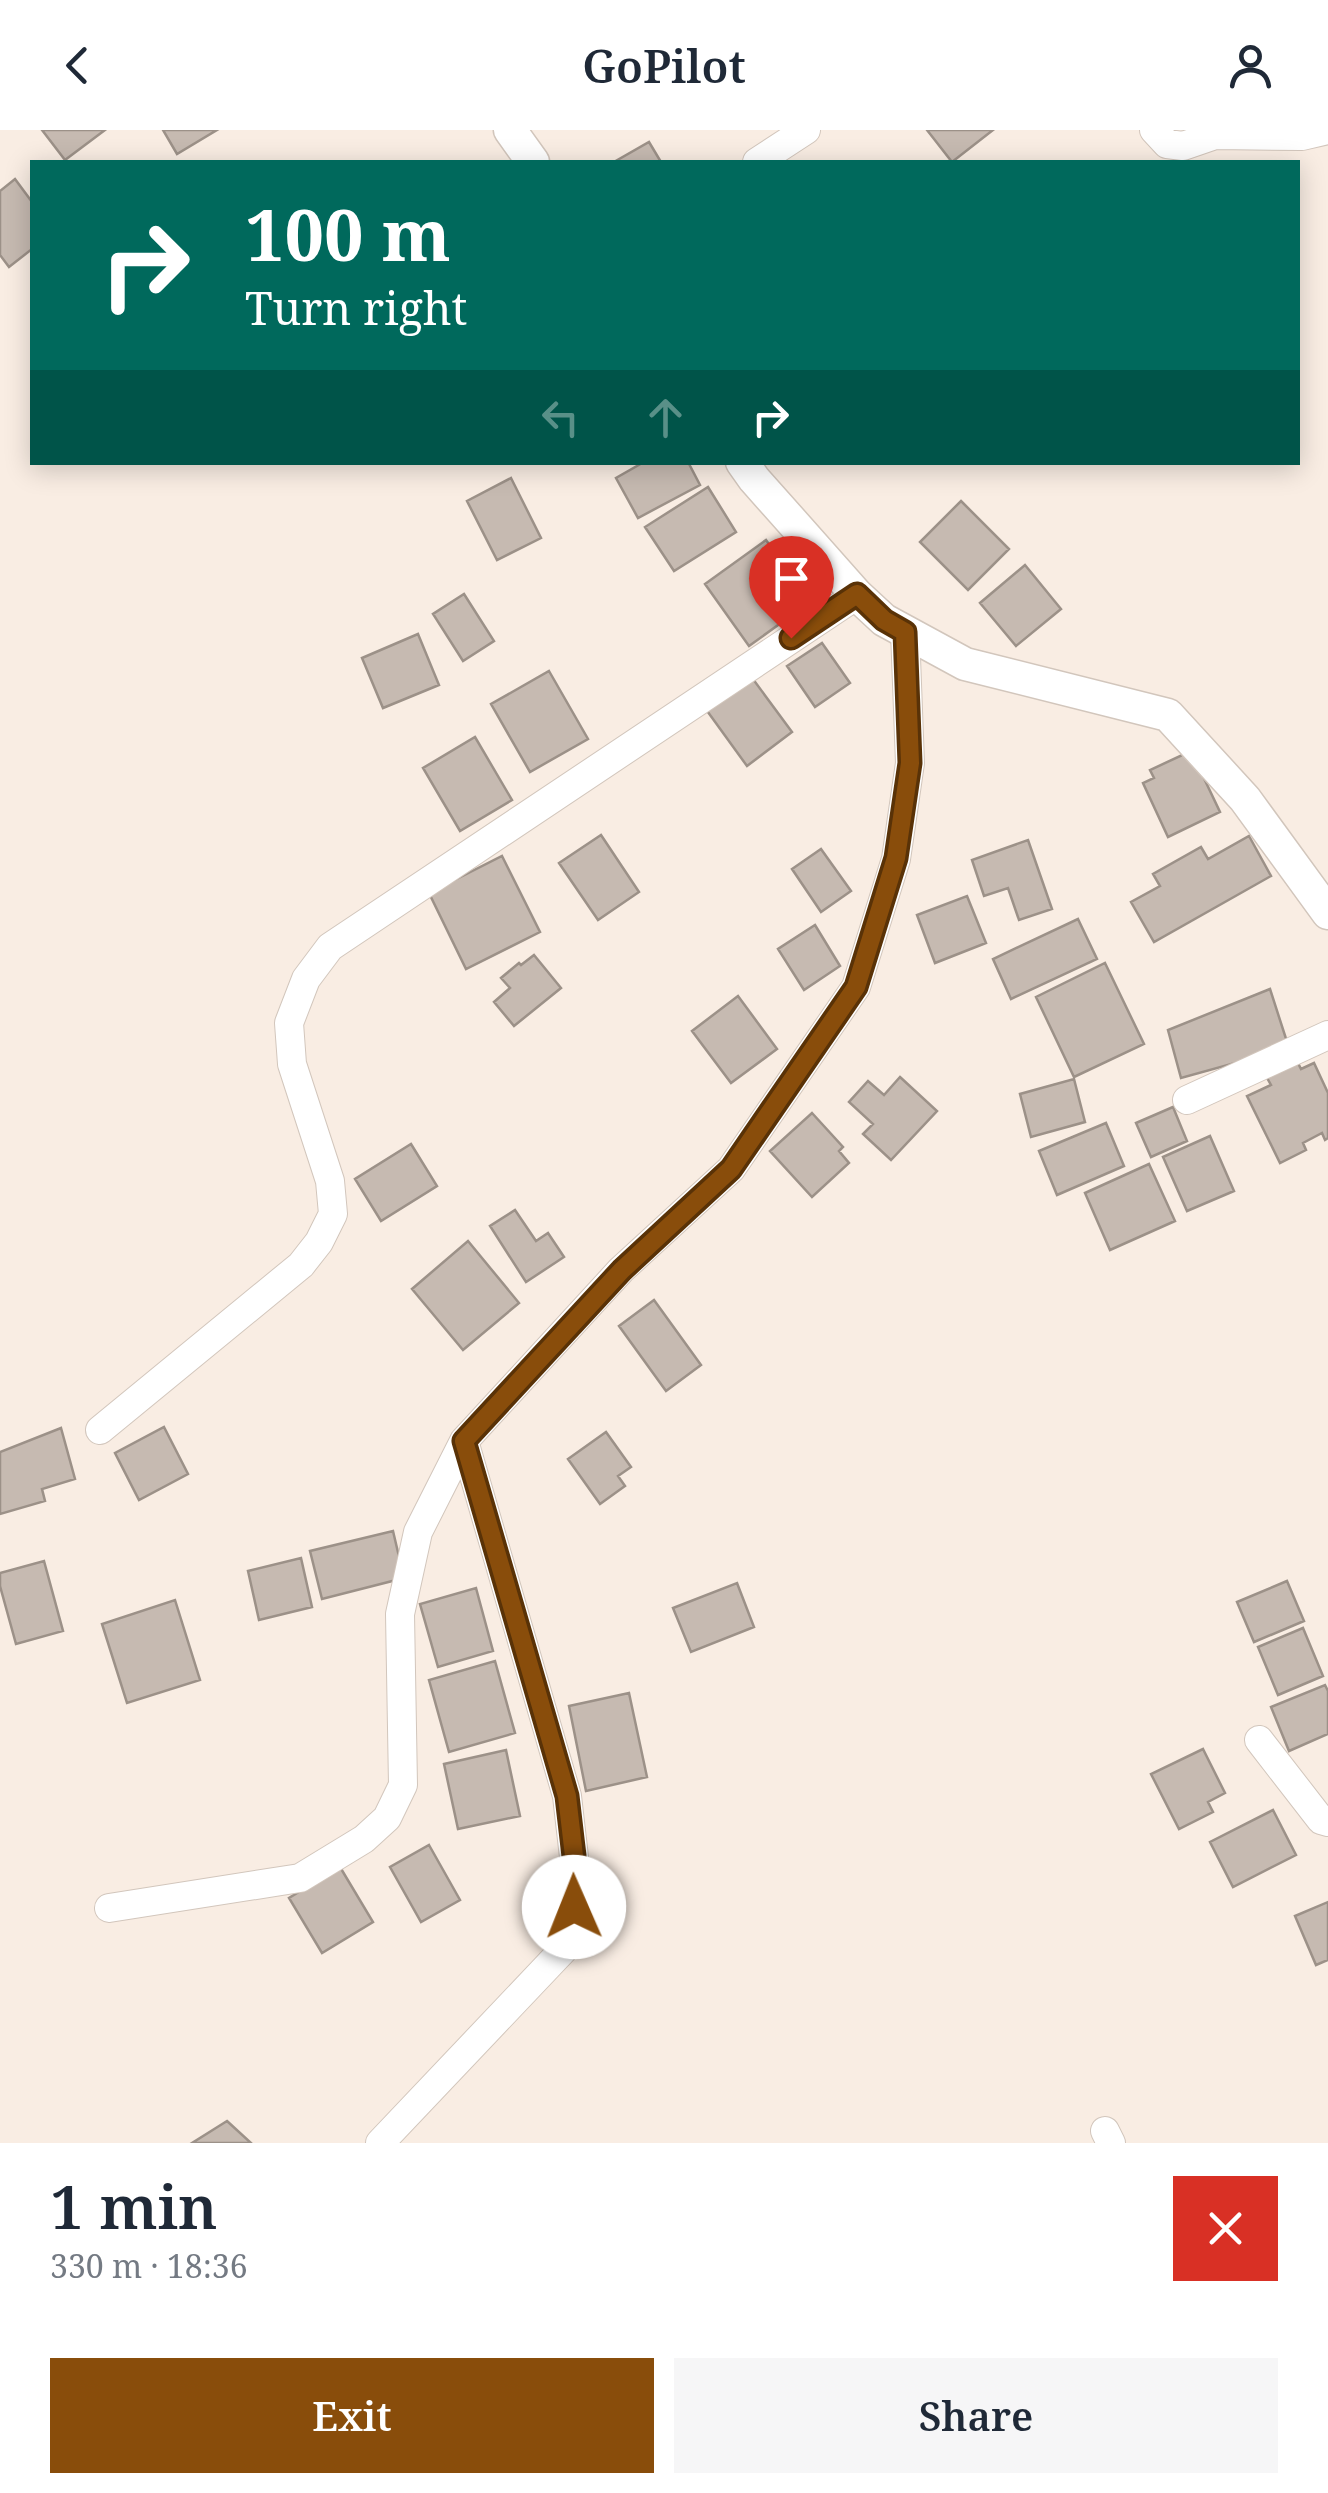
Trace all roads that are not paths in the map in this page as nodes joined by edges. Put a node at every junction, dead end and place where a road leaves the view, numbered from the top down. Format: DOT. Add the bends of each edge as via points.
graph roads {
  1 [pos="510,130"];
  2 [pos="806,130"];
  3 [pos="1154,130"];
  4 [pos="1328,130"];
  5 [pos="532,160"];
  6 [pos="760,160"];
  7 [pos="744,465"];
  8 [pos="857,594"];
  9 [pos="905,632"];
  10 [pos="1328,914"];
  11 [pos="1328,1035"];
  12 [pos="1188,1100"];
  13 [pos="100,1430"];
  14 [pos="464,1441"];
  15 [pos="1258,1740"];
  16 [pos="1328,1822"];
  17 [pos="108,1908"];
  18 [pos="380,2143"];
  1 -- 5 [label="street"];
  2 -- 6 [label="street"];
  3 -- 4 [label="street" via="1168,144 1183,146 1214,135"];
  7 -- 8 [label="street"];
  8 -- 9 [label="street"];
  8 -- 13 [label="street" via="330,947 306,979 290,1023 292,1064 330,1181 334,1214 301,1265"];
  9 -- 10 [label="street" via="965,664 1168,715 1245,798"];
  9 -- 14 [label="street" via="910,763 896,858 856,987 731,1169 622,1270"];
  11 -- 12 [label="street"];
  14 -- 17 [label="street" via="418,1532 400,1614 403,1785 387,1818 300,1878"];
  14 -- 18 [label="street" via="567,1796 574,1907 564,1949"];
  15 -- 16 [label="street"];
}
